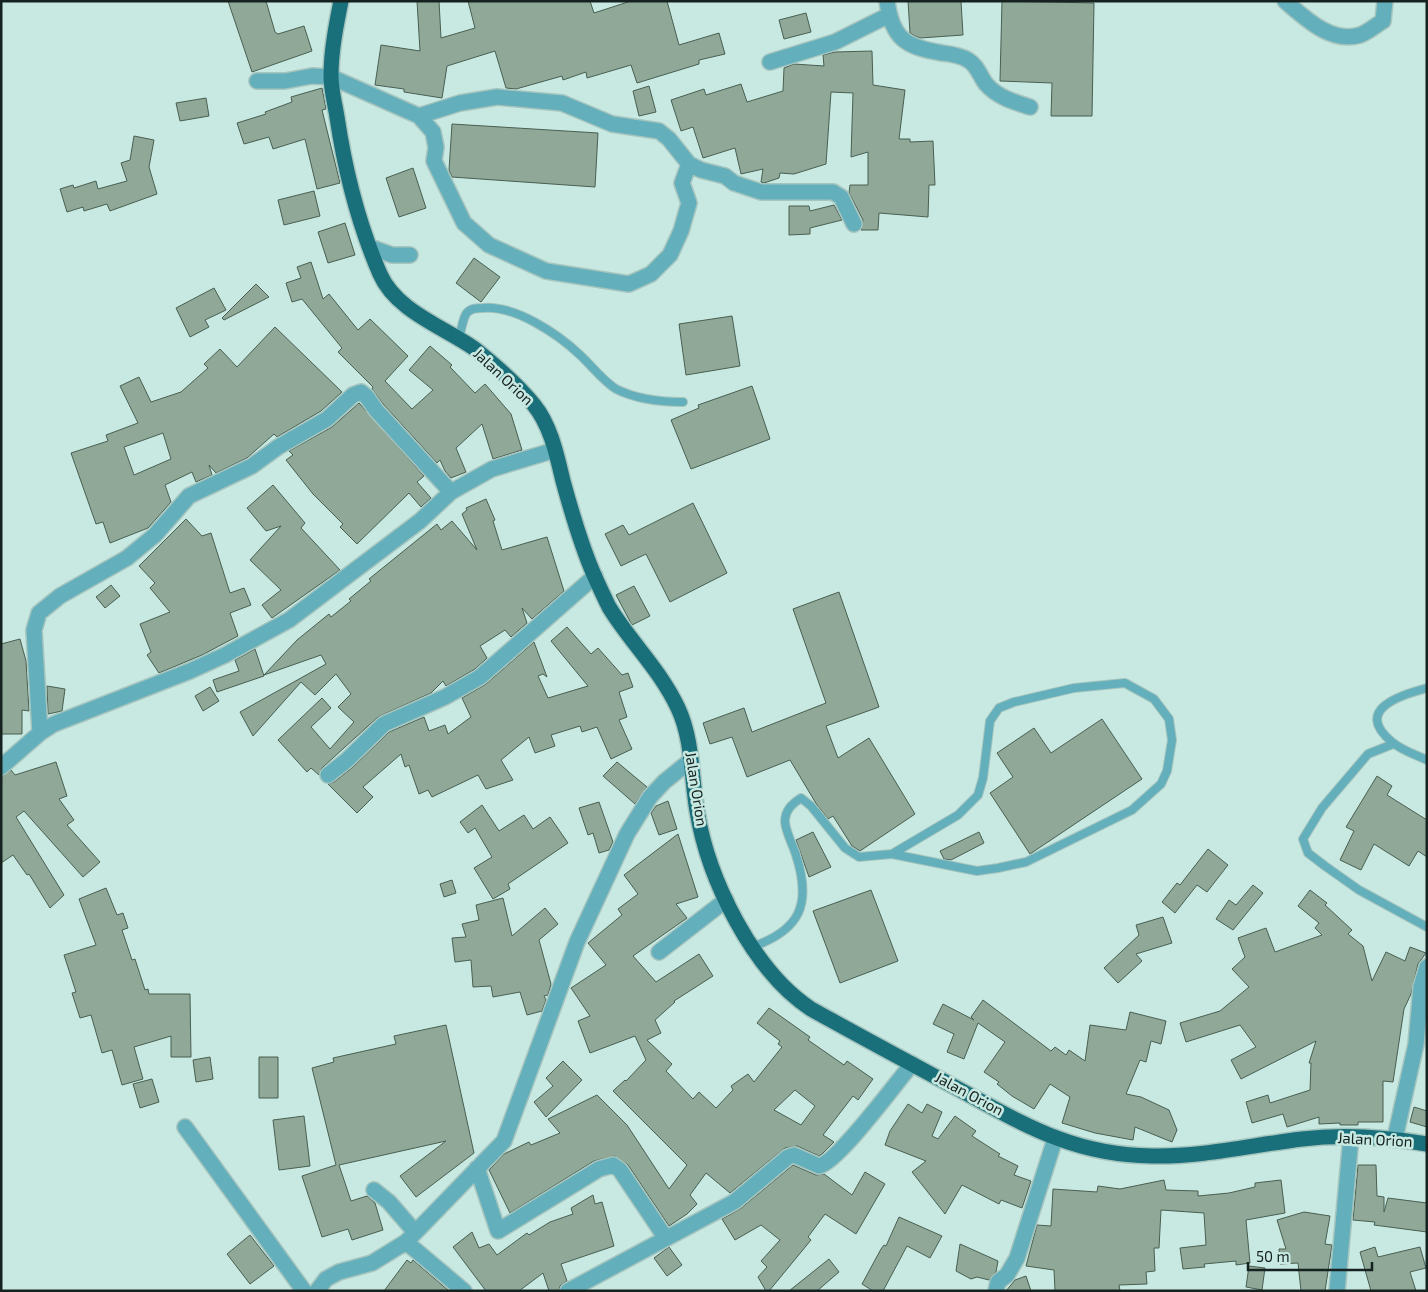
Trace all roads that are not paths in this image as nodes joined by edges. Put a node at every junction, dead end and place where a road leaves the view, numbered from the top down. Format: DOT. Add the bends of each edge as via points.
graph roads {
  1 [pos="341,1"];
  2 [pos="1285,1"];
  3 [pos="1385,1"];
  4 [pos="888,8"];
  5 [pos="770,62"];
  6 [pos="331,77"];
  7 [pos="257,81"];
  8 [pos="1030,107"];
  9 [pos="419,116"];
  10 [pos="689,164"];
  11 [pos="854,224"];
  12 [pos="370,247"];
  13 [pos="410,255"];
  14 [pos="459,339"];
  15 [pos="683,402"];
  16 [pos="555,450"];
  17 [pos="451,492"];
  18 [pos="595,576"];
  19 [pos="1427,688"];
  20 [pos="40,733"];
  21 [pos="1393,744"];
  22 [pos="691,760"];
  23 [pos="1427,760"];
  24 [pos="1,767"];
  25 [pos="328,775"];
  26 [pos="892,854"];
  27 [pos="726,900"];
  28 [pos="1427,927"];
  29 [pos="752,947"];
  30 [pos="659,952"];
  31 [pos="1427,967"];
  32 [pos="912,1064"];
  33 [pos="185,1126"];
  34 [pos="1351,1137"];
  35 [pos="1395,1138"];
  36 [pos="1055,1139"];
  37 [pos="1427,1144"];
  38 [pos="477,1168"];
  39 [pos="374,1190"];
  40 [pos="411,1237"];
  41 [pos="665,1237"];
  42 [pos="578,1288"];
  43 [pos="304,1291"];
  44 [pos="317,1291"];
  45 [pos="464,1291"];
  46 [pos="996,1291"];
  47 [pos="1337,1291"];
  1 -- 6 [label="highway, Jalan Orion"];
  2 -- 3 [label="street" via="1310,22 1336,37 1360,35 1383,21"];
  4 -- 5 [label="street" via="835,42"];
  4 -- 8 [label="street" via="896,32 906,43 918,49 965,58 997,94"];
  6 -- 7 [label="street"];
  6 -- 9 [label="street"];
  6 -- 12 [label="highway, Jalan Orion" via="349,184"];
  9 -- 10 [label="street" via="460,103 497,97 562,103 612,124 659,131 670,139"];
  9 -- 10 [label="street" via="433,132 434,161 464,224 489,245 546,271 595,280 628,284 651,274 670,255 682,231 689,203 682,183"];
  10 -- 11 [label="street" via="761,192 833,192 841,197"];
  12 -- 13 [label="street" via="392,255"];
  12 -- 14 [label="highway, Jalan Orion" via="381,278 400,301"];
  14 -- 15 [label="lane" via="468,312 497,308 521,315 558,338 580,354 601,377 626,394 664,402"];
  14 -- 16 [label="highway, Jalan Orion" via="528,399 542,418"];
  16 -- 17 [label="street" via="492,469"];
  16 -- 18 [label="highway, Jalan Orion" via="581,545"];
  17 -- 20 [label="street" via="420,521 289,620 190,671 54,724"];
  17 -- 20 [label="street" via="367,397 361,392 352,395 327,419 252,466 189,496 155,534 127,558 60,596 39,613 34,630"];
  18 -- 22 [label="highway, Jalan Orion" via="609,607 661,675 680,712"];
  18 -- 25 [label="street" via="480,678 384,724"];
  19 -- 21 [label="lane" via="1389,701 1380,712 1377,721 1380,730"];
  20 -- 24 [label="street"];
  21 -- 23 [label="lane"];
  21 -- 28 [label="lane" via="1368,754 1322,808 1303,839 1308,853 1319,862 1359,890"];
  22 -- 27 [label="highway, Jalan Orion" via="697,812"];
  22 -- 38 [label="street" via="650,797 627,834 577,942 504,1140"];
  26 -- 26 [label="lane" via="977,871 1026,862 1132,810 1161,784 1171,748 1169,719 1154,699 1125,683 1074,688 999,708 990,721 978,795 958,815"];
  26 -- 29 [label="lane" via="859,857 845,848 801,798 790,805 785,824 800,874 799,914 774,939"];
  27 -- 29 [label="highway, Jalan Orion"];
  27 -- 30 [label="street"];
  29 -- 32 [label="highway, Jalan Orion" via="761,962 803,1004"];
  31 -- 35 [label="street" via="1421,987 1416,1044"];
  32 -- 36 [label="highway, Jalan Orion"];
  32 -- 41 [label="street" via="838,1152 823,1165 794,1155 788,1157 734,1202"];
  33 -- 43 [label="street"];
  34 -- 35 [label="highway, Jalan Orion"];
  34 -- 36 [label="highway, Jalan Orion" via="1304,1139 1198,1156 1150,1156 1089,1149"];
  34 -- 47 [label="street"];
  35 -- 37 [label="highway, Jalan Orion"];
  36 -- 46 [label="street" via="1018,1258 998,1282"];
  38 -- 40 [label="street"];
  38 -- 41 [label="street" via="498,1231 599,1169 613,1165 620,1170"];
  39 -- 40 [label="street" via="389,1202"];
  40 -- 44 [label="street" via="372,1263 326,1279"];
  40 -- 45 [label="street"];
  41 -- 42 [label="street"];
}
